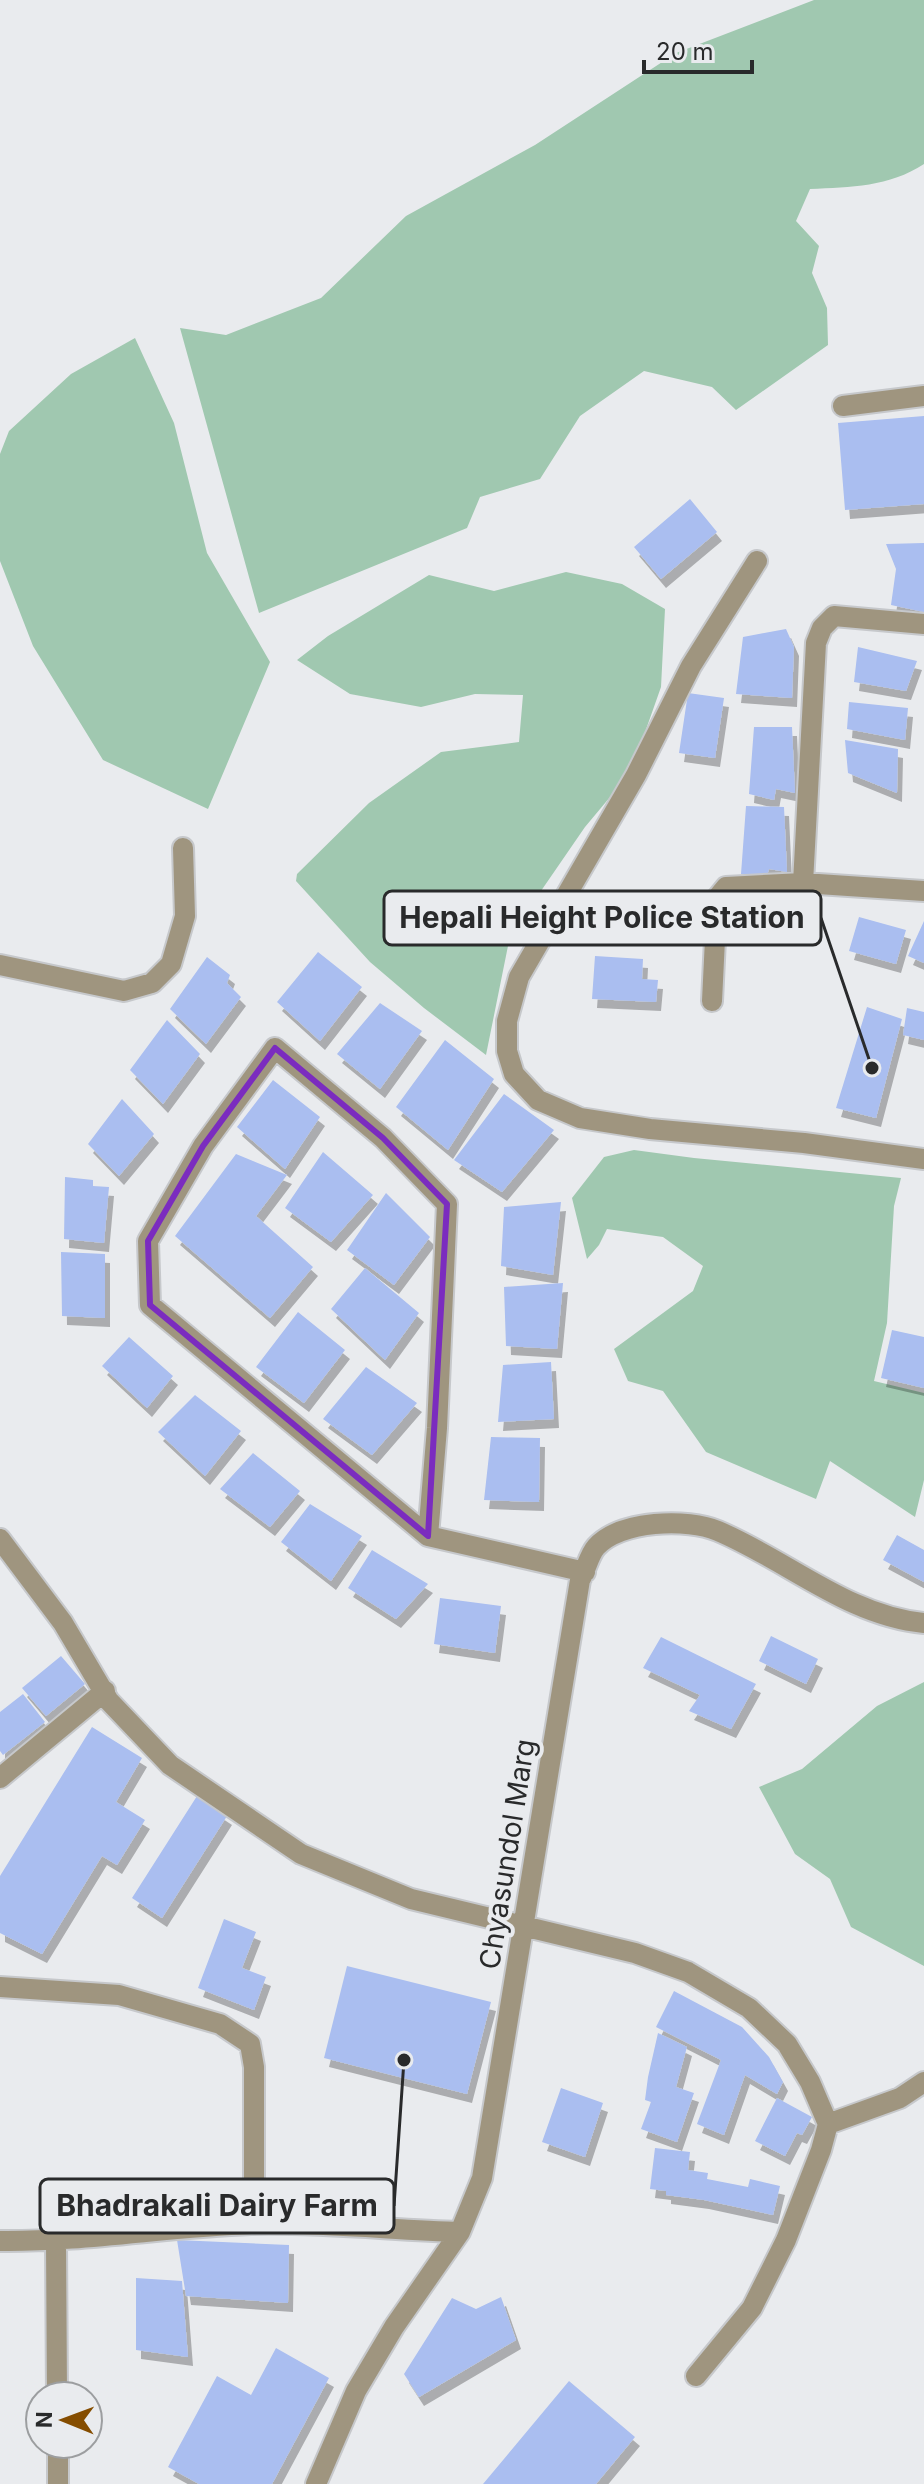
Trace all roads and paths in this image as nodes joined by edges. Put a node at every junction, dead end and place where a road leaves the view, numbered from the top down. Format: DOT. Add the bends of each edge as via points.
graph roads {
  1 [pos="924,396"];
  2 [pos="843,406"];
  3 [pos="757,561"];
  4 [pos="924,624"];
  5 [pos="183,848"];
  6 [pos="803,883"];
  7 [pos="924,891"];
  8 [pos="0,965"];
  9 [pos="712,1001"];
  10 [pos="924,1159"];
  11 [pos="428,1536"];
  12 [pos="0,1539"];
  13 [pos="585,1572"];
  14 [pos="924,1623"];
  15 [pos="105,1691"];
  16 [pos="0,1778"];
  17 [pos="522,1927"];
  18 [pos="0,1987"];
  19 [pos="924,2082"];
  20 [pos="828,2124"];
  21 [pos="254,2224"];
  22 [pos="460,2232"];
  23 [pos="0,2241"];
  24 [pos="56,2242"];
  25 [pos="696,2376"];
  26 [pos="57,2380"];
  27 [pos="58,2460"];
  28 [pos="58,2484"];
  29 [pos="316,2484"];
  1 -- 2 [label="street"];
  3 -- 10 [label="street" via="691,666 636,775 519,977 507,1021 507,1051 514,1074 538,1100 580,1118"];
  4 -- 6 [label="street" via="834,616 822,628 816,643"];
  5 -- 8 [label="street" via="185,916 171,964 152,983 124,991"];
  6 -- 7 [label="street"];
  6 -- 9 [label="street" via="726,887 717,898"];
  11 -- 11 [label="street" via="150,1305 148,1241 203,1146 275,1048 383,1138 447,1204"];
  11 -- 13 [label="street"];
  12 -- 15 [label="street" via="63,1623"];
  13 -- 14 [label="street, Chyasundol Marg" via="596,1547 625,1529 675,1523 716,1530 869,1610"];
  13 -- 17 [label="street, Chyasundol Marg"];
  15 -- 16 [label="street"];
  15 -- 17 [label="street" via="170,1765 301,1854 411,1899"];
  17 -- 20 [label="street" via="635,1953 688,1972 749,2008 787,2044"];
  17 -- 22 [label="street, Chyasundol Marg" via="482,2178"];
  18 -- 21 [label="street" via="119,1995 220,2024 250,2044"];
  19 -- 20 [label="street" via="900,2098"];
  20 -- 25 [label="street" via="786,2240 752,2308"];
  21 -- 22 [label="street"];
  21 -- 24 [label="street"];
  22 -- 29 [label="street, Chyasundol Marg" via="356,2391"];
  23 -- 24 [label="street"];
  24 -- 26 [label="street"];
  27 -- 28 [label="street"];
}
